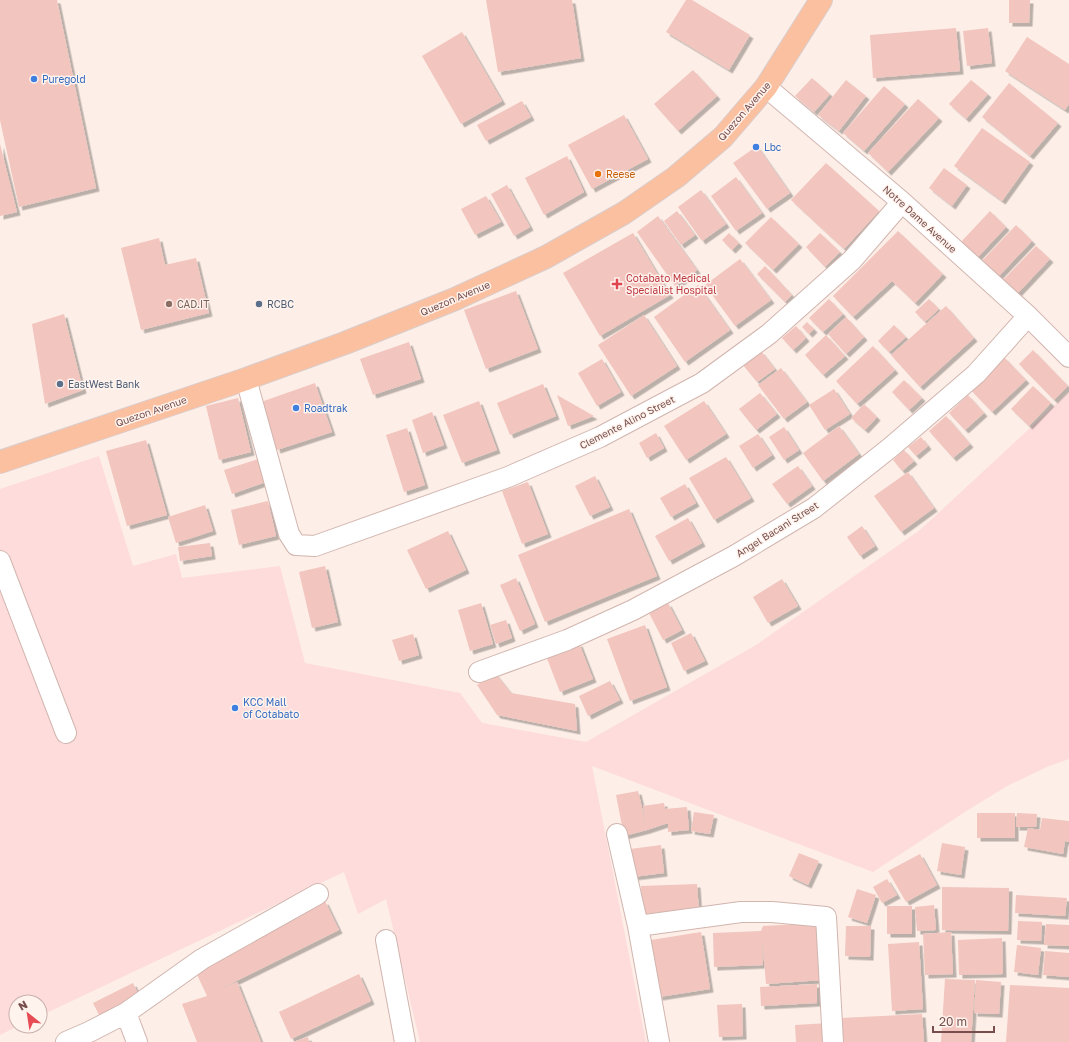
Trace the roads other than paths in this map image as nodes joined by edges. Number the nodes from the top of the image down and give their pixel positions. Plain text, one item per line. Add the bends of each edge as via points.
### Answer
1 (821, 0) edge
2 (766, 87) junction
3 (902, 202) junction
4 (1028, 316) junction
5 (1069, 357) edge
6 (246, 379) junction
7 (0, 462) edge
8 (0, 561) edge
9 (479, 672) dead end
10 (66, 733) dead end
11 (617, 834) dead end
12 (318, 894) dead end
13 (638, 926) junction
14 (386, 940) dead end
15 (126, 1013) junction
16 (66, 1042) edge
17 (137, 1042) edge
18 (405, 1042) edge
19 (659, 1042) edge
20 (832, 1042) edge

1 - 2 main road, Quezon Avenue
2 - 3 street, Notre Dame Avenue
2 - 6 main road, Quezon Avenue via 723,137 676,177 618,217 546,257 455,299
3 - 4 street, Notre Dame Avenue
3 - 6 street, Clemente Alino Street via 852,260 768,334 702,383 600,437 508,476 315,546 296,544 289,534
4 - 5 street, Notre Dame Avenue
4 - 9 street, Angel Bacani Street via 976,374 892,447 814,508 734,556 633,610 567,640
6 - 7 main road, Quezon Avenue
8 - 10 street
11 - 13 street
12 - 15 street via 202,959
13 - 19 street
13 - 20 street via 741,912 826,917
14 - 18 street
15 - 16 street
15 - 17 street

